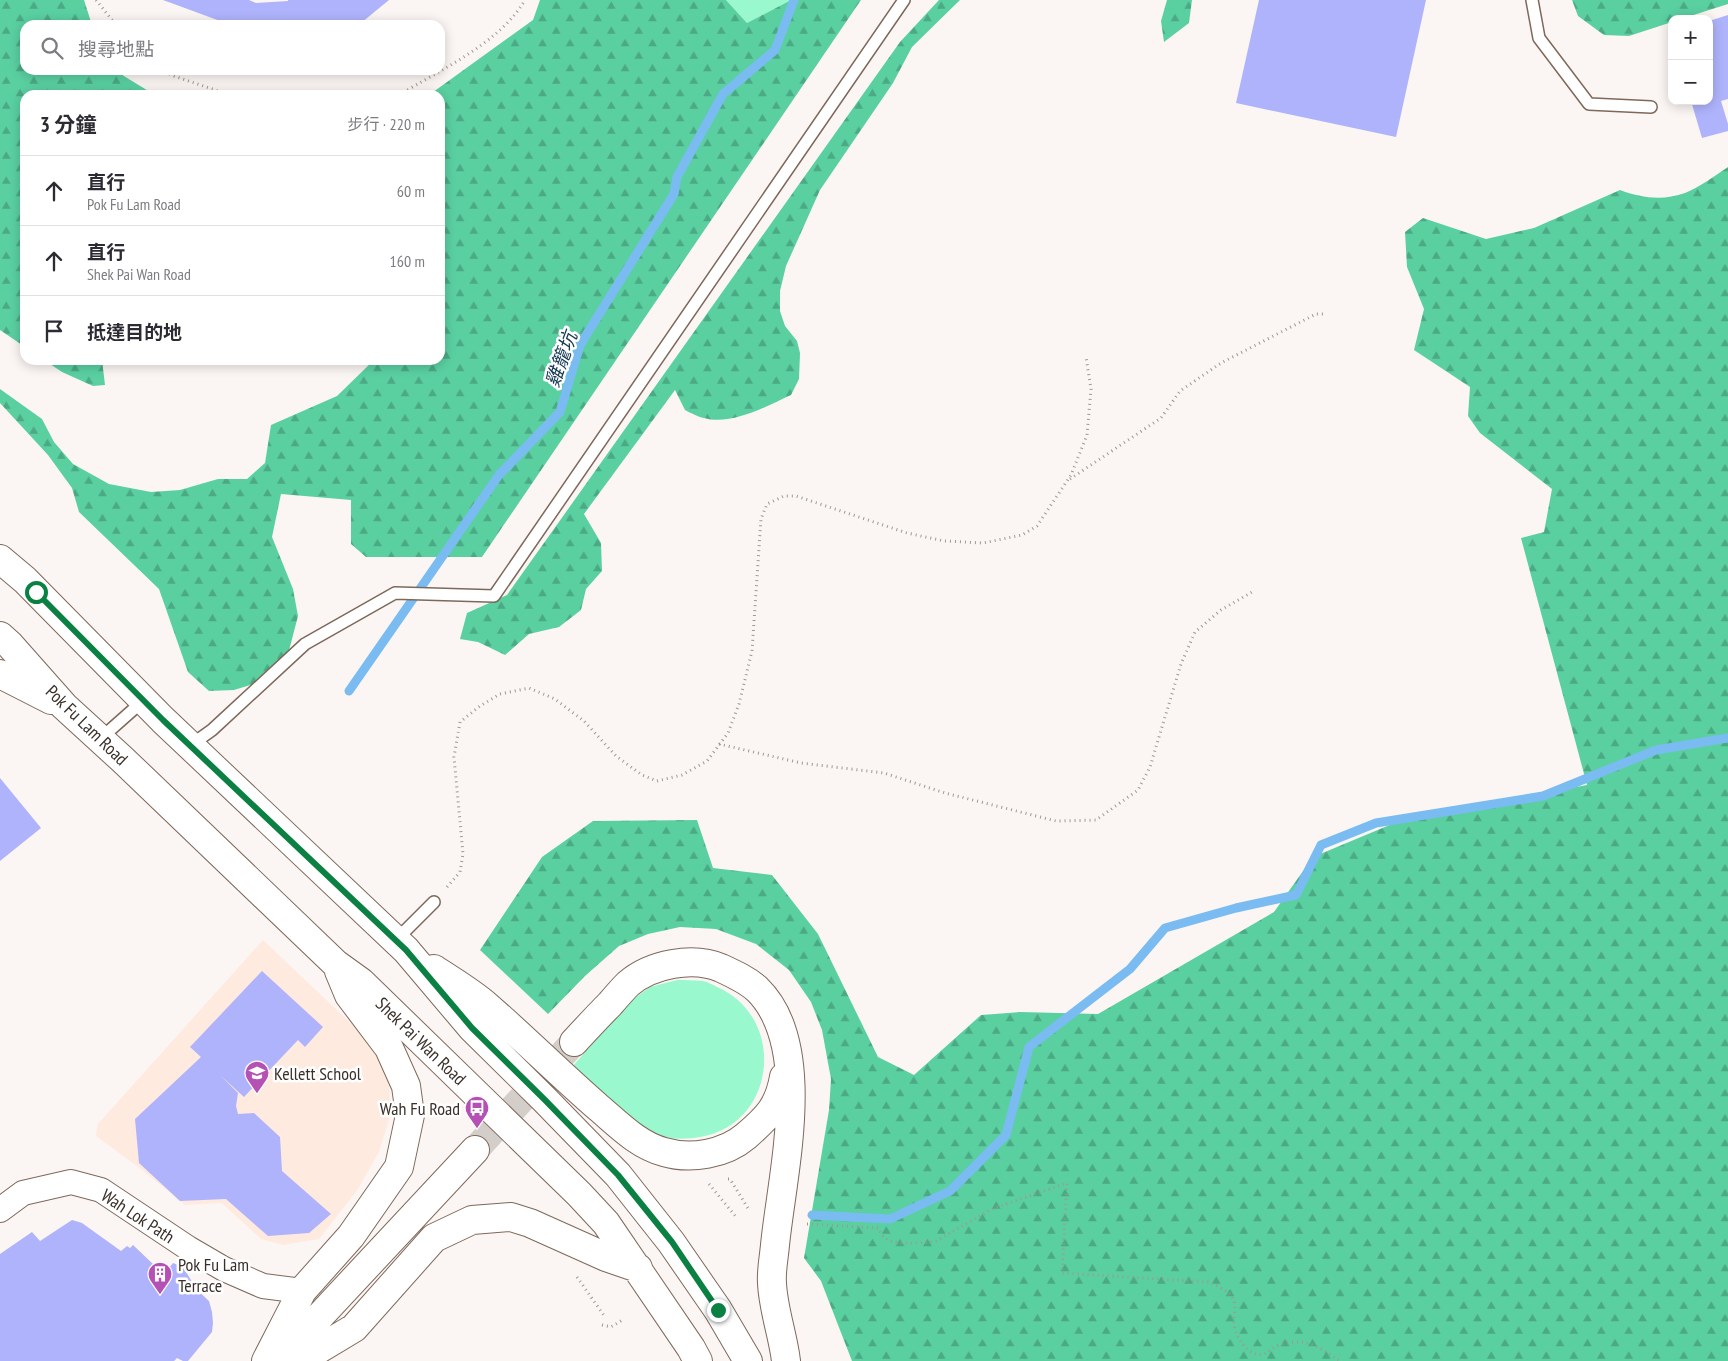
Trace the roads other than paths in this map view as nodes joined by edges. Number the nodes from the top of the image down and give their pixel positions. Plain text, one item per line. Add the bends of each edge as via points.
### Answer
1 (904, 0) edge
2 (1532, 0) edge
3 (1651, 107) dead end
4 (0, 559) edge
5 (0, 636) edge
6 (0, 674) edge
7 (144, 700) junction
8 (64, 706) junction
9 (100, 739) junction
10 (191, 745) junction
11 (176, 811) joint
12 (434, 902) road end
13 (401, 945) junction
14 (336, 964) junction
15 (574, 1042) tunnel mouth
16 (786, 1046) junction
17 (475, 1150) tunnel mouth
18 (0, 1210) edge
19 (638, 1268) junction
20 (302, 1291) junction
21 (266, 1361) edge
22 (278, 1361) edge
23 (299, 1361) edge
24 (698, 1361) edge
25 (748, 1361) edge
26 (786, 1361) edge

1 - 10 lane via 494,596 395,593 304,644 212,730
2 - 3 lane via 1539,38 1588,104
4 - 7 main road
5 - 8 main road, Pok Fu Lam Road
6 - 8 main road
7 - 9 lane
7 - 10 main road
8 - 9 main road, Pok Fu Lam Road
9 - 11 main road, Pok Fu Lam Road
10 - 13 main road
11 - 14 main road, Shek Pai Wan Road
12 - 13 lane
13 - 16 main road via 486,1004 627,1132 640,1142 664,1152 703,1154 723,1150 741,1141 766,1119 776,1103 786,1066
13 - 25 main road via 472,1028 618,1175 672,1242
14 - 19 main road, Shek Pai Wan Road via 360,982 579,1194 606,1223
14 - 20 main road via 349,996 389,1048 406,1086 410,1115 399,1167 351,1236
15 - 16 main road via 629,984 672,964 695,963 718,967 757,989 770,1005
16 - 26 main road via 792,1095 772,1282
17 - 22 main road
18 - 20 street, Wah Lok Path via 23,1193 71,1182 101,1190 224,1269 263,1286
19 - 23 main road via 511,1217 472,1220 434,1238 354,1328
19 - 24 main road, Shek Pai Wan Road
20 - 21 main road

